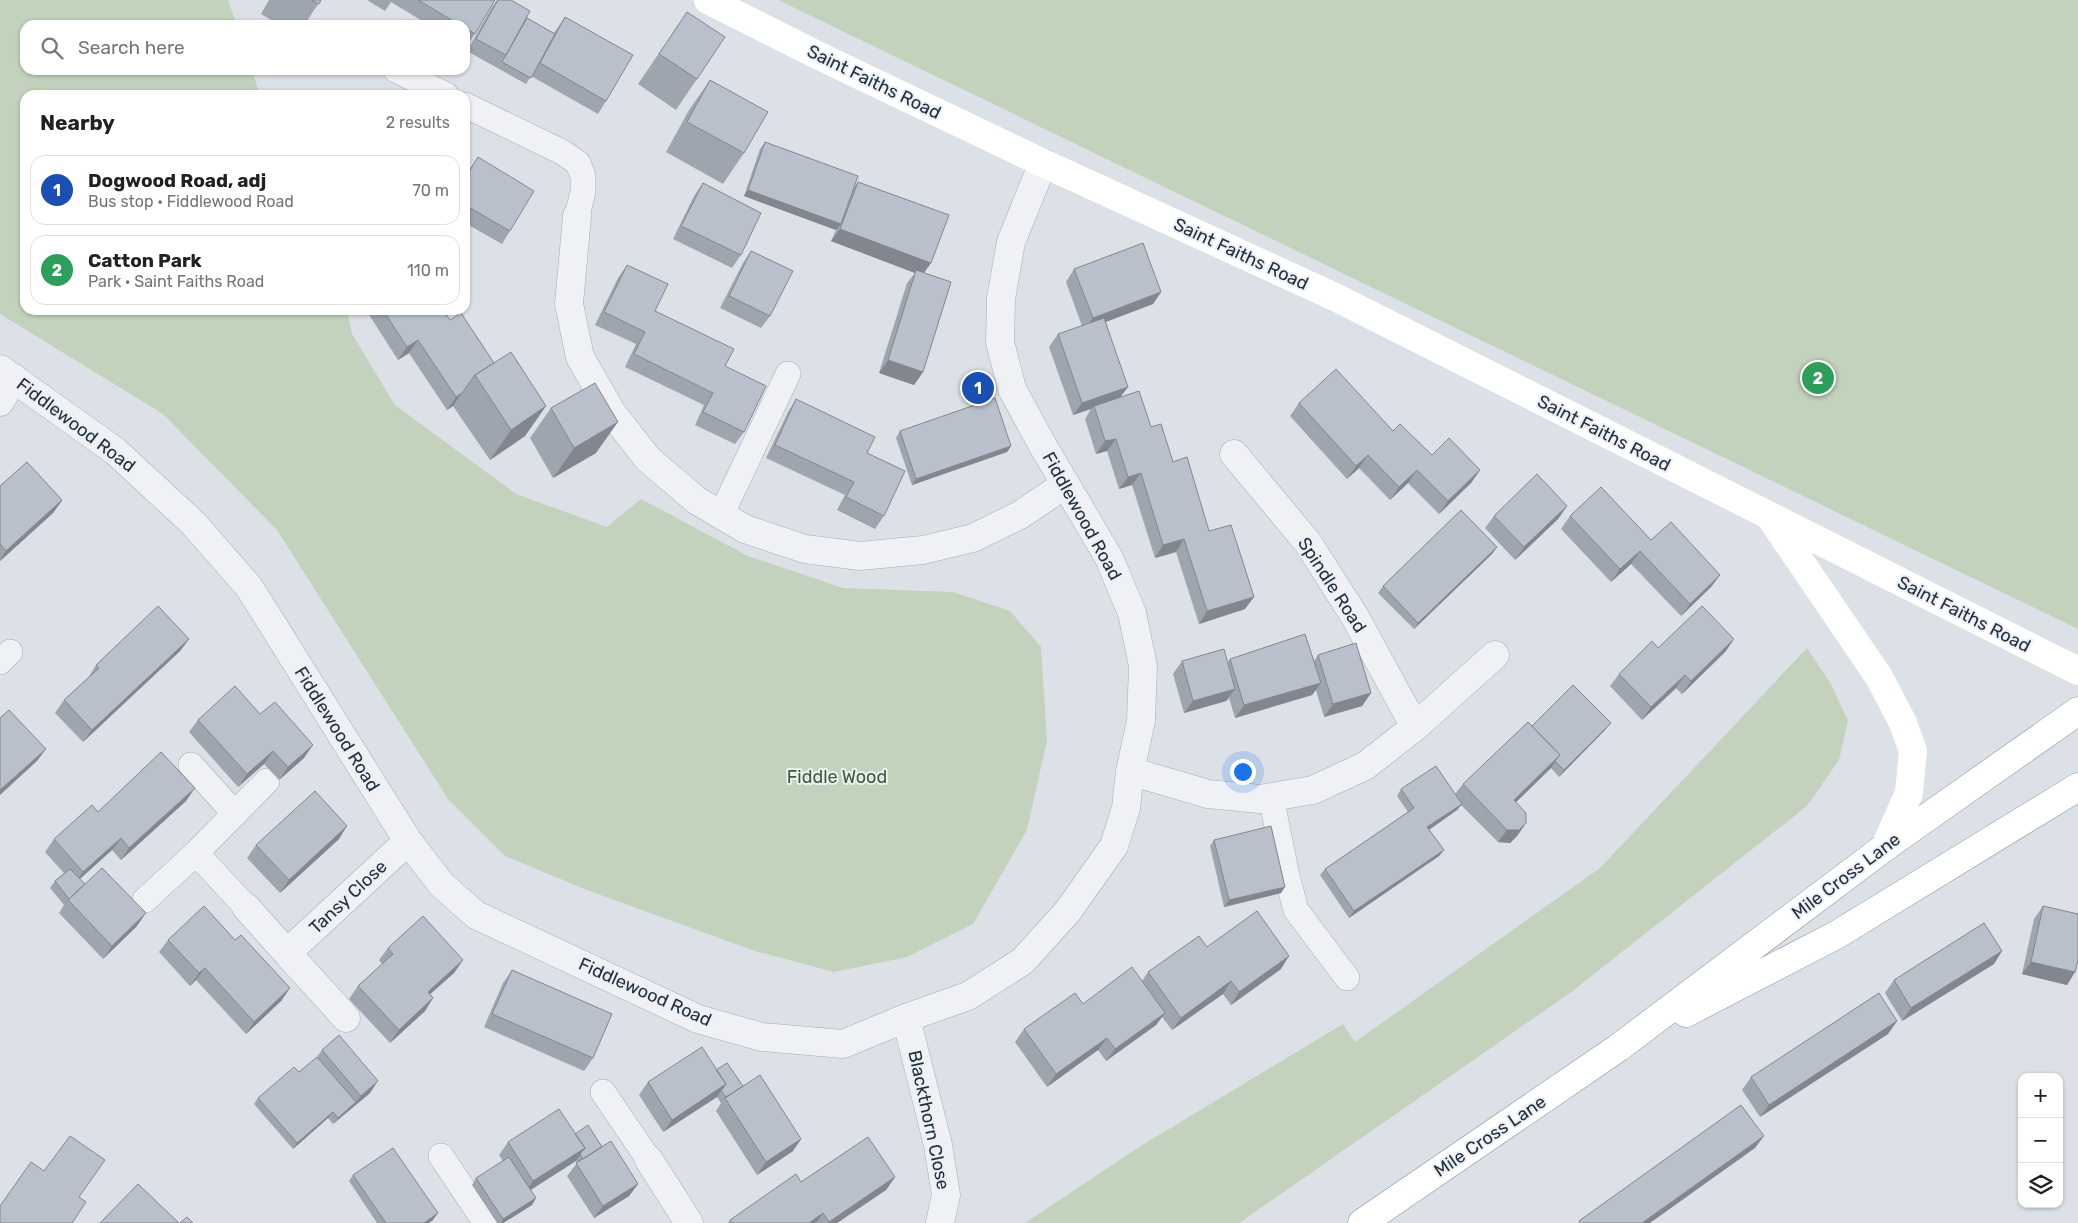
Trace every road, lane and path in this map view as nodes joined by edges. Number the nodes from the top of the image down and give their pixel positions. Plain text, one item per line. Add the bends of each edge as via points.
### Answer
1 (708, 0) edge
2 (406, 75) edge
3 (436, 90) edge
4 (470, 107) edge
5 (1043, 163) junction
6 (577, 216) joint
7 (7, 374) edge
8 (788, 374) dead end
9 (0, 402) edge
10 (1234, 454) dead end
11 (1066, 484) junction
12 (721, 515) junction
13 (1769, 516) junction
14 (1495, 655) dead end
15 (2078, 671) edge
16 (2078, 711) edge
17 (1415, 727) junction
18 (191, 765) dead end
19 (1130, 771) junction
20 (267, 781) dead end
21 (2078, 786) edge
22 (1271, 797) junction
23 (236, 814) junction
24 (408, 841) junction
25 (1885, 846) junction
26 (196, 854) junction
27 (145, 900) dead end
28 (246, 907) joint
29 (287, 953) junction
30 (1347, 978) dead end
31 (346, 1018) dead end
32 (906, 1018) junction
33 (1618, 1048) junction
34 (603, 1092) dead end
35 (441, 1156) dead end
36 (649, 1160) joint
37 (687, 1222) edge
38 (486, 1223) edge
39 (940, 1223) edge
40 (1362, 1223) edge

1 - 5 main road, Saint Faiths Road
2 - 3 lane
4 - 6 lane via 578,163 583,176 583,192
5 - 11 street, Fiddlewood Road via 1011,242 1000,300 1000,342 1012,389
5 - 13 main road, Saint Faiths Road via 1337,298
6 - 12 street via 569,304 580,357 612,413 648,459 696,500
7 - 9 street
7 - 24 street, Fiddlewood Road via 115,451 193,523 249,587
8 - 12 lane
10 - 17 street, Spindle Road via 1308,543 1355,617
11 - 12 street via 1020,516 972,538 901,553 860,556 805,549 745,529
11 - 19 street, Fiddlewood Road via 1109,558 1132,613 1143,666 1141,721
13 - 15 main road, Saint Faiths Road
13 - 25 main road, Saint Faiths Road via 1879,677 1913,752 1909,793
14 - 17 street
16 - 25 main road, Mile Cross Lane
17 - 22 street via 1365,766 1312,790
18 - 23 lane
19 - 22 street via 1208,794
19 - 32 street, Fiddlewood Road via 1126,808 1114,846 1056,926 1023,961 968,996
20 - 23 lane
21 - 33 main road, Mile Cross Lane via 1838,934
22 - 30 lane via 1296,910
23 - 26 lane
24 - 29 street, Tansy Close
24 - 32 street, Fiddlewood Road via 442,885 476,914 698,1019 762,1037 844,1044
25 - 33 main road, Mile Cross Lane
26 - 27 lane
26 - 28 lane
28 - 29 street
29 - 31 street
32 - 39 street, Blackthorn Close via 938,1145 946,1195
33 - 40 main road, Mile Cross Lane
34 - 36 lane
35 - 38 lane
36 - 37 street

